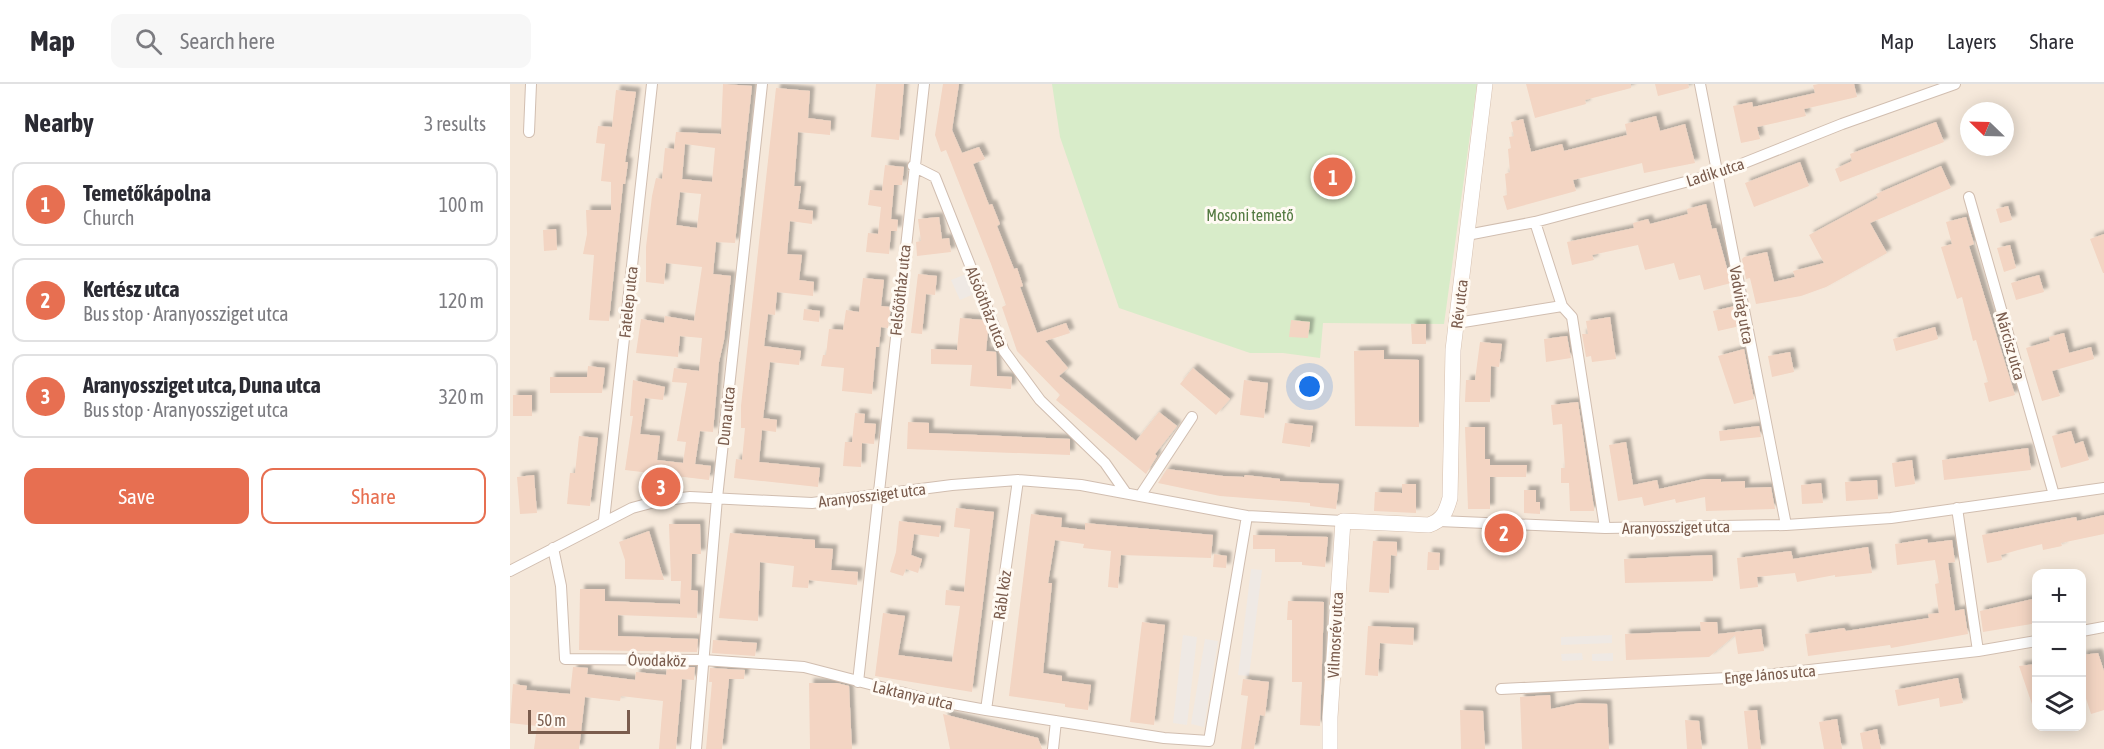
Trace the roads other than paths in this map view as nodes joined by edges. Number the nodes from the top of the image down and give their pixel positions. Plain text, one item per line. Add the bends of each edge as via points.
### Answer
1 (531, 84) edge
2 (652, 84) edge
3 (762, 84) edge
4 (924, 84) edge
5 (1485, 84) edge
6 (1700, 84) edge
7 (1955, 84) edge
8 (529, 132) dead end
9 (913, 166) junction
10 (1719, 173) junction
11 (1969, 197) dead end
12 (1535, 222) junction
13 (1467, 235) junction
14 (1562, 306) junction
15 (1457, 323) junction
16 (1192, 417) dead end
17 (1018, 480) junction
18 (2104, 488) edge
19 (1126, 493) junction
20 (878, 495) junction
21 (2054, 495) junction
22 (1140, 496) junction
23 (717, 498) junction
24 (1957, 508) junction
25 (1247, 516) junction
26 (604, 520) junction
27 (1343, 521) junction
28 (1438, 521) junction
29 (1786, 525) junction
30 (1605, 528) junction
31 (553, 548) junction
32 (510, 571) edge
33 (2104, 627) edge
34 (2086, 631) edge
35 (2032, 641) edge
36 (1978, 651) junction
37 (703, 660) junction
38 (858, 682) junction
39 (1501, 689) dead end
40 (986, 710) junction
41 (1056, 721) junction
42 (696, 749) edge
43 (1053, 749) edge
44 (1330, 749) edge

1 - 8 street
2 - 26 street, Fatelep utca
3 - 23 street, Duna utca
4 - 9 street, Felsőötház utca
5 - 13 main road, Rév utca
6 - 10 street, Vadvirág utca
7 - 10 street, Ladik utca
9 - 19 street, Alsóötház utca via 935,177 1004,351 1040,399 1105,463
9 - 20 street, Felsőötház utca
10 - 12 street, Ladik utca
10 - 29 street, Vadvirág utca
11 - 21 street, Nárcisz utca
12 - 13 street, Ladik utca
12 - 14 street
13 - 15 main road, Rév utca
14 - 15 street
14 - 30 street via 1572,317
15 - 28 main road, Rév utca via 1451,379 1450,498 1446,513
16 - 22 street
17 - 19 street, Aranyossziget utca
17 - 20 street, Aranyossziget utca
17 - 40 street, Rábl köz
18 - 21 street, Aranyossziget utca
19 - 22 street, Aranyossziget utca
20 - 23 street, Aranyossziget utca via 812,503
20 - 38 street, Laktanya utca
21 - 24 street, Aranyossziget utca
22 - 25 street, Aranyossziget utca
23 - 26 street, Aranyossziget utca via 657,501
23 - 37 street, Duna utca
24 - 29 street, Aranyossziget utca via 1891,518
24 - 36 street
25 - 27 street, Aranyossziget utca
25 - 41 street, Laktanya utca via 1209,741
26 - 31 street, Aranyossziget utca
27 - 28 main road, Aranyossziget utca via 1429,525
27 - 44 main road, Vilmosrév utca
28 - 30 street, Aranyossziget utca
29 - 30 street, Aranyossziget utca
31 - 32 street, Aranyossziget utca
31 - 37 street, Óvodaköz via 561,586 566,659
33 - 34 street
35 - 36 street, Enge János utca
36 - 39 street, Enge János utca via 1748,677
37 - 38 street, Óvodaköz via 804,667
37 - 42 street, Duna utca
38 - 40 street, Laktanya utca
40 - 41 street, Laktanya utca
41 - 43 street

